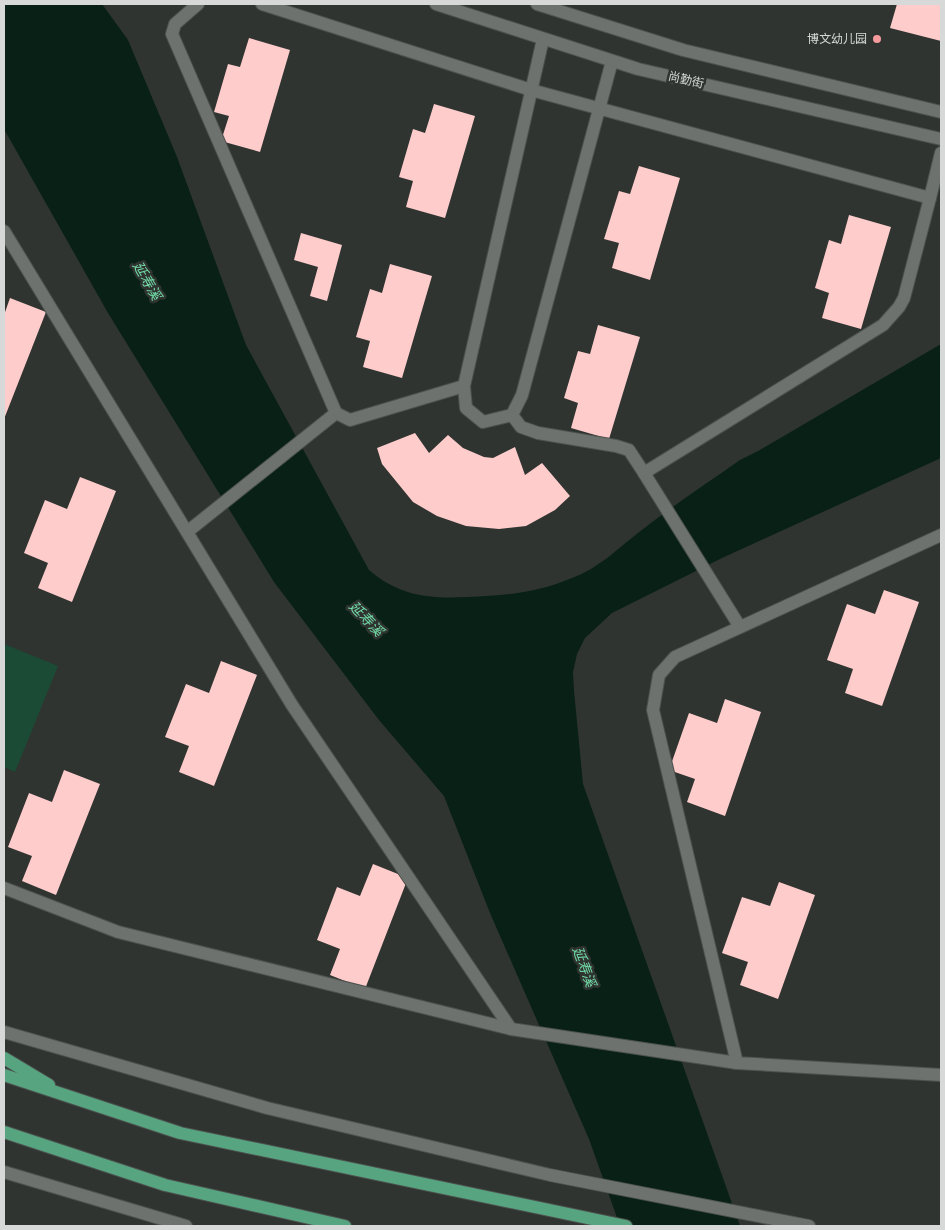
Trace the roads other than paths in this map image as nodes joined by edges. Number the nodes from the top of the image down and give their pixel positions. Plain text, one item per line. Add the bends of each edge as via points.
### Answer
1 (198, 4) edge
2 (262, 4) edge
3 (436, 4) edge
4 (536, 4) edge
5 (543, 39) junction
6 (612, 60) junction
7 (531, 90) junction
8 (599, 109) junction
9 (941, 112) edge
10 (941, 139) edge
11 (941, 154) edge
12 (930, 198) junction
13 (4, 231) edge
14 (464, 386) junction
15 (336, 413) junction
16 (512, 415) junction
17 (644, 473) junction
18 (187, 532) junction
19 (941, 535) edge
20 (740, 627) junction
21 (4, 888) edge
22 (511, 1028) junction
23 (4, 1032) edge
24 (4, 1058) edge
25 (737, 1063) junction
26 (4, 1075) edge
27 (941, 1075) edge
28 (68, 1096) junction
29 (4, 1132) edge
30 (4, 1172) edge
31 (186, 1226) edge
32 (345, 1226) edge
33 (626, 1226) edge
34 (809, 1226) edge

1 - 15 street via 175,24 172,34
2 - 7 street
3 - 5 street, 尚勤街
4 - 9 street via 683,50
5 - 6 street, 尚勤街
5 - 7 street
6 - 8 street
6 - 10 street, 尚勤街 via 638,69
7 - 8 street
7 - 14 street
8 - 12 street
8 - 16 street via 522,395
11 - 12 street
12 - 17 street via 904,298 883,325
13 - 18 street
14 - 15 street via 350,420
14 - 16 street via 466,408 483,422
15 - 18 street
16 - 17 street via 521,427 538,433 629,450
17 - 20 street
18 - 22 street via 292,705
19 - 20 street
20 - 25 street via 675,657 659,675 653,710
21 - 22 street via 118,932
22 - 25 street
23 - 34 street via 268,1108 550,1175
24 - 28 main road
25 - 27 street
26 - 28 main road
28 - 33 main road via 180,1133
29 - 32 main road via 166,1185
30 - 31 street

